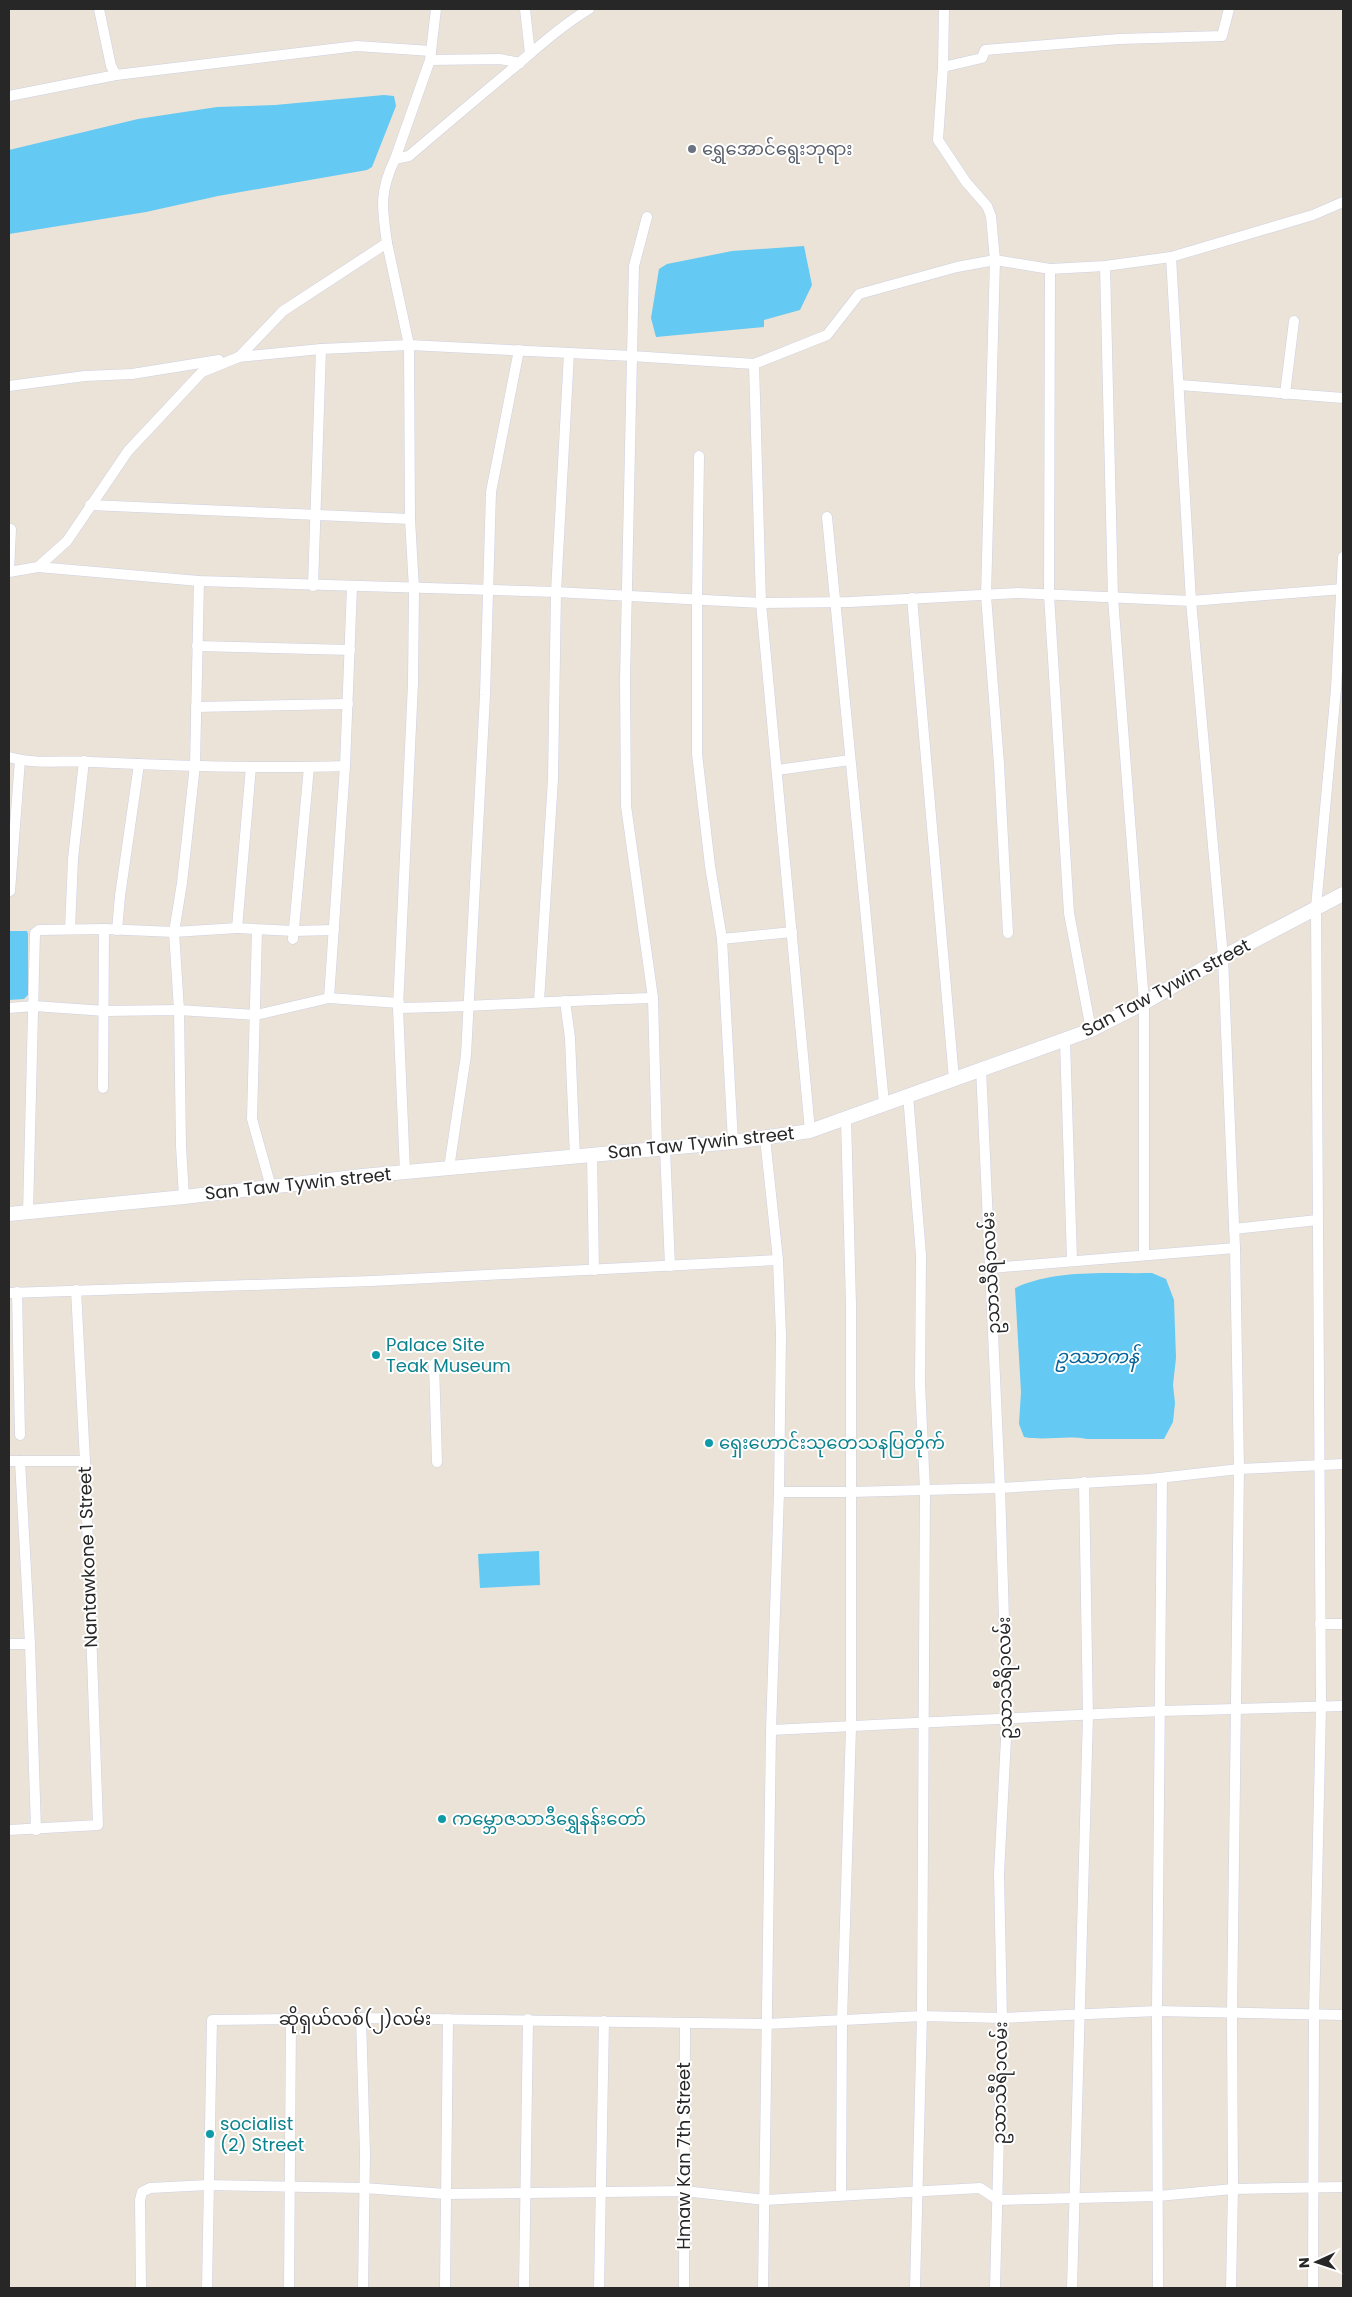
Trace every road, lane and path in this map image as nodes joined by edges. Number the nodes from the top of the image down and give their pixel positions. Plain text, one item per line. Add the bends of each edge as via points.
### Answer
1 (99, 9) edge
2 (436, 9) edge
3 (525, 9) edge
4 (568, 9) edge
5 (590, 9) edge
6 (944, 9) edge
7 (1229, 9) edge
8 (570, 21) junction
9 (530, 54) junction
10 (430, 56) junction
11 (520, 63) junction
12 (943, 66) junction
13 (116, 75) junction
14 (9, 96) edge
15 (394, 159) junction
16 (1343, 202) edge
17 (647, 217) dead end
18 (387, 243) junction
19 (1171, 257) junction
20 (995, 260) junction
21 (1105, 266) junction
22 (1050, 269) junction
23 (1294, 321) dead end
24 (409, 345) junction
25 (321, 350) junction
26 (519, 350) junction
27 (569, 353) junction
28 (632, 356) junction
29 (239, 357) junction
30 (754, 364) junction
31 (1180, 385) junction
32 (9, 386) edge
33 (1285, 394) junction
34 (1343, 398) edge
35 (699, 456) dead end
36 (90, 505) junction
37 (315, 516) junction
38 (827, 517) dead end
39 (410, 519) junction
40 (11, 529) dead end
41 (1343, 557) edge
42 (38, 567) junction
43 (198, 581) junction
44 (313, 586) junction
45 (352, 587) junction
46 (414, 589) junction
47 (488, 590) junction
48 (1343, 590) edge
49 (556, 592) junction
50 (627, 595) junction
51 (1049, 595) junction
52 (986, 596) junction
53 (912, 598) junction
54 (1113, 598) junction
55 (697, 599) junction
56 (834, 601) junction
57 (1191, 601) junction
58 (761, 602) junction
59 (198, 646) junction
60 (350, 650) junction
61 (348, 704) junction
62 (196, 708) junction
63 (9, 757) edge
64 (20, 760) junction
65 (850, 760) junction
66 (84, 761) junction
67 (139, 764) junction
68 (195, 765) junction
69 (344, 766) junction
70 (251, 767) junction
71 (309, 767) junction
72 (777, 770) junction
73 (10, 891) edge
74 (1343, 894) edge
75 (1316, 907) junction
76 (237, 928) junction
77 (70, 929) junction
78 (104, 929) junction
79 (117, 930) junction
80 (257, 930) junction
81 (334, 930) junction
82 (174, 932) junction
83 (792, 932) junction
84 (1008, 933) dead end
85 (294, 935) junction
86 (722, 939) junction
87 (1223, 958) junction
88 (329, 998) junction
89 (653, 998) junction
90 (565, 1001) junction
91 (539, 1002) junction
92 (1144, 1003) junction
93 (398, 1005) junction
94 (34, 1006) junction
95 (467, 1007) junction
96 (9, 1008) edge
97 (180, 1010) junction
98 (105, 1011) junction
99 (256, 1015) junction
100 (1092, 1030) junction
101 (1065, 1041) junction
102 (981, 1068) junction
103 (954, 1079) junction
104 (103, 1088) dead end
105 (908, 1095) junction
106 (884, 1103) junction
107 (846, 1118) junction
108 (810, 1130) junction
109 (765, 1138) junction
110 (734, 1142) junction
111 (661, 1150) junction
112 (592, 1156) junction
113 (574, 1158) junction
114 (448, 1168) junction
115 (405, 1172) junction
116 (270, 1187) junction
117 (184, 1197) junction
118 (28, 1213) junction
119 (9, 1214) edge
120 (1318, 1220) junction
121 (1234, 1229) junction
122 (1235, 1248) junction
123 (1144, 1255) junction
124 (778, 1260) junction
125 (1072, 1260) junction
126 (670, 1266) junction
127 (991, 1268) junction
128 (594, 1270) junction
129 (76, 1290) junction
130 (13, 1293) edge
131 (434, 1364) dead end
132 (20, 1435) dead end
133 (9, 1461) edge
134 (20, 1461) junction
135 (85, 1461) junction
136 (437, 1462) dead end
137 (1343, 1464) edge
138 (1318, 1465) junction
139 (1239, 1469) junction
140 (1162, 1478) junction
141 (1084, 1482) junction
142 (1000, 1488) junction
143 (925, 1489) junction
144 (779, 1492) junction
145 (851, 1492) junction
146 (1320, 1624) junction
147 (1343, 1624) edge
148 (9, 1644) edge
149 (30, 1644) junction
150 (1343, 1706) edge
151 (1321, 1707) junction
152 (1236, 1709) junction
153 (1161, 1712) junction
154 (1088, 1715) junction
155 (1007, 1719) junction
156 (922, 1723) junction
157 (851, 1727) junction
158 (770, 1730) junction
159 (9, 1830) edge
160 (36, 1830) junction
161 (1158, 2011) junction
162 (1081, 2014) junction
163 (1232, 2014) junction
164 (1314, 2015) junction
165 (1343, 2015) edge
166 (922, 2016) junction
167 (361, 2018) junction
168 (1002, 2018) junction
169 (290, 2019) junction
170 (448, 2019) junction
171 (528, 2019) junction
172 (604, 2021) junction
173 (842, 2021) junction
174 (685, 2023) junction
175 (767, 2024) junction
176 (208, 2185) junction
177 (1315, 2187) junction
178 (1343, 2187) edge
179 (290, 2188) junction
180 (364, 2188) junction
181 (1233, 2189) junction
182 (917, 2190) junction
183 (601, 2191) junction
184 (684, 2191) junction
185 (446, 2194) junction
186 (526, 2194) junction
187 (841, 2195) junction
188 (1158, 2196) junction
189 (1076, 2198) junction
190 (766, 2200) junction
191 (998, 2200) junction
192 (141, 2288) edge
193 (207, 2288) edge
194 (289, 2288) edge
195 (363, 2288) edge
196 (445, 2288) edge
197 (524, 2288) edge
198 (599, 2288) edge
199 (684, 2288) edge
200 (763, 2288) edge
201 (915, 2288) edge
202 (995, 2288) edge
203 (1072, 2288) edge
204 (1158, 2288) edge
205 (1231, 2288) edge
206 (1313, 2288) edge

1 - 13 street via 111,66
2 - 10 street
3 - 9 street
4 - 8 street
5 - 8 street
6 - 12 street
7 - 12 street via 1222,36 1119,39 985,50 982,58
8 - 9 street
9 - 11 street
10 - 11 street
10 - 13 street via 357,46
10 - 15 street
11 - 15 street via 409,156
12 - 20 street via 938,140 966,182 987,206
13 - 14 street
15 - 18 street via 385,179 382,206
16 - 19 street via 1313,215
17 - 28 street via 634,266
18 - 24 street
18 - 29 street via 282,311
19 - 21 street
19 - 31 street
20 - 22 street
20 - 30 street via 859,294 827,335
20 - 52 street
21 - 22 street
21 - 54 street
22 - 51 street
23 - 33 street
24 - 25 street
24 - 26 street
24 - 39 street
25 - 29 street
25 - 37 street
26 - 27 street
26 - 47 street via 491,492
27 - 28 street
27 - 49 street
28 - 30 street
28 - 50 street
29 - 32 street via 132,374 85,376
29 - 36 street via 199,374 128,451
30 - 58 street
31 - 33 street
31 - 57 street
33 - 34 street
35 - 55 street
36 - 37 street
36 - 42 street via 67,541
37 - 39 street
37 - 44 street
38 - 56 street
39 - 46 street
40 - 42 street via 9,572
41 - 48 street
42 - 43 street
43 - 44 street
43 - 59 street
44 - 45 street
45 - 46 street
45 - 60 street
46 - 47 street
46 - 93 street via 413,683
47 - 49 street
47 - 95 street via 486,695
48 - 57 street
48 - 75 street
49 - 50 street
49 - 91 street via 553,779
50 - 55 street
50 - 89 street via 626,806
51 - 52 street
51 - 54 street
51 - 100 street via 1069,914
52 - 53 street
52 - 84 street
53 - 56 street
53 - 103 street
54 - 57 street
54 - 92 street
55 - 58 street
55 - 86 street via 697,754
56 - 58 street
56 - 65 street
57 - 87 street
58 - 72 street
59 - 60 street
59 - 62 street
60 - 61 street
61 - 62 street
61 - 69 street
62 - 68 street
63 - 64 street
64 - 66 street
64 - 73 street
65 - 72 street
65 - 106 street
66 - 67 street
66 - 77 street via 73,859
67 - 68 street
67 - 79 street
68 - 70 street
68 - 82 street
69 - 71 street
69 - 81 street
70 - 71 street
70 - 76 street
71 - 85 street
72 - 83 street
74 - 75 street, San Taw Tywin street
75 - 87 street, San Taw Tywin street
75 - 120 street
76 - 80 street
76 - 82 street
77 - 78 street
77 - 94 street via 39,930 35,933
78 - 79 street
78 - 98 street
79 - 82 street
80 - 85 street
80 - 99 street
81 - 85 street
81 - 88 street
82 - 97 street
83 - 86 street
83 - 108 street
86 - 110 street
87 - 92 street, San Taw Tywin street
87 - 121 street
88 - 93 street
88 - 99 street
89 - 90 street
89 - 111 street
90 - 91 street
90 - 113 street via 570,1038
91 - 95 street
92 - 100 street, San Taw Tywin street
92 - 123 street
93 - 95 street
93 - 115 street
94 - 96 street
94 - 98 street
94 - 118 street
95 - 114 street via 466,1055
97 - 98 street
97 - 99 street
97 - 117 street via 180,1146
98 - 104 street
99 - 116 street via 252,1119
100 - 101 street, San Taw Tywin street
101 - 102 street, San Taw Tywin street
101 - 125 street
102 - 103 street, San Taw Tywin street
102 - 127 street, ဥသာသီရိ၁လမ်း
103 - 105 street, San Taw Tywin street
105 - 106 street, San Taw Tywin street
105 - 143 street via 921,1256 920,1385
106 - 107 street, San Taw Tywin street
107 - 108 street, San Taw Tywin street
107 - 145 street via 852,1304
108 - 109 street, San Taw Tywin street
109 - 110 street, San Taw Tywin street
109 - 124 street
110 - 111 street, San Taw Tywin street
111 - 112 street, San Taw Tywin street
111 - 126 street
112 - 113 street, San Taw Tywin street
112 - 128 street
113 - 114 street, San Taw Tywin street
114 - 115 street, San Taw Tywin street
115 - 116 street, San Taw Tywin street
116 - 117 street, San Taw Tywin street
117 - 118 street, San Taw Tywin street
118 - 119 street, San Taw Tywin street
120 - 121 street
120 - 138 street
121 - 122 street
122 - 123 street
122 - 139 street
123 - 125 street
124 - 126 street
124 - 144 street via 781,1334
125 - 127 street
126 - 128 street
127 - 142 street, ဥသာသီရိ၁လမ်း
128 - 129 street
129 - 130 street
129 - 135 street, Nantawkone 1 Street
130 - 132 street
131 - 136 street
133 - 134 street
134 - 135 street
134 - 149 street
135 - 160 street, Nantawkone 1 Street via 98,1825
137 - 138 street
138 - 139 street
138 - 146 street
139 - 140 street
139 - 152 street
140 - 141 street
140 - 153 street
141 - 142 street
141 - 154 street
142 - 143 street
142 - 155 street, ဥသာသီရိ၁လမ်း
143 - 145 street
143 - 156 street
144 - 145 street
144 - 158 street
145 - 157 street
146 - 147 street
146 - 151 street
148 - 149 street
149 - 160 street
150 - 151 street
151 - 152 street
151 - 164 street
152 - 153 street
152 - 163 street
153 - 154 street
153 - 161 street
154 - 155 street
154 - 162 street
155 - 156 street
155 - 168 street, ဥသာသီရိ၁လမ်း via 999,1874
156 - 157 street
156 - 166 street
157 - 158 street
157 - 173 street
158 - 175 street
159 - 160 street
161 - 162 street, ဆိုရှယ်လစ်(၂)လမ်း
161 - 163 street, ဆိုရှယ်လစ်(၂)လမ်း
161 - 188 street
162 - 168 street, ဆိုရှယ်လစ်(၂)လမ်း
162 - 189 street
163 - 164 street, ဆိုရှယ်လစ်(၂)လမ်း
163 - 181 street
164 - 165 street, ဆိုရှယ်လစ်(၂)လမ်း
164 - 177 street
166 - 168 street, ဆိုရှယ်လစ်(၂)လမ်း
166 - 173 street, ဆိုရှယ်လစ်(၂)လမ်း
166 - 182 street
167 - 169 street, ဆိုရှယ်လစ်(၂)လမ်း
167 - 170 street, ဆိုရှယ်လစ်(၂)လမ်း
167 - 180 street
168 - 191 street, ဥသာသီရိ၁လမ်း
169 - 176 street, ဆိုရှယ်လစ်(၂)လမ်း via 212,2020
169 - 179 street
170 - 171 street, ဆိုရှယ်လစ်(၂)လမ်း
170 - 185 street
171 - 172 street, ဆိုရှယ်လစ်(၂)လမ်း
171 - 186 street
172 - 174 street, ဆိုရှယ်လစ်(၂)လမ်း
172 - 183 street
173 - 175 street, ဆိုရှယ်လစ်(၂)လမ်း
173 - 187 street
174 - 175 street, ဆိုရှယ်လစ်(၂)လမ်း
174 - 184 street, Hmaw Kan 7th Street
175 - 190 street
176 - 179 street
176 - 192 street via 150,2188 142,2192
176 - 193 street, ဆိုရှယ်လစ်(၂)လမ်း
177 - 178 street
177 - 181 street
177 - 206 street
179 - 180 street
179 - 194 street
180 - 185 street
180 - 195 street
181 - 188 street
181 - 205 street
182 - 187 street
182 - 191 street via 980,2188
182 - 201 street
183 - 184 street
183 - 186 street
183 - 198 street
184 - 190 street
184 - 199 street, Hmaw Kan 7th Street
185 - 186 street
185 - 196 street
186 - 197 street
187 - 190 street
188 - 189 street
188 - 204 street
189 - 191 street
189 - 203 street
190 - 200 street
191 - 202 street, ဥသာသီရိ၁လမ်း

